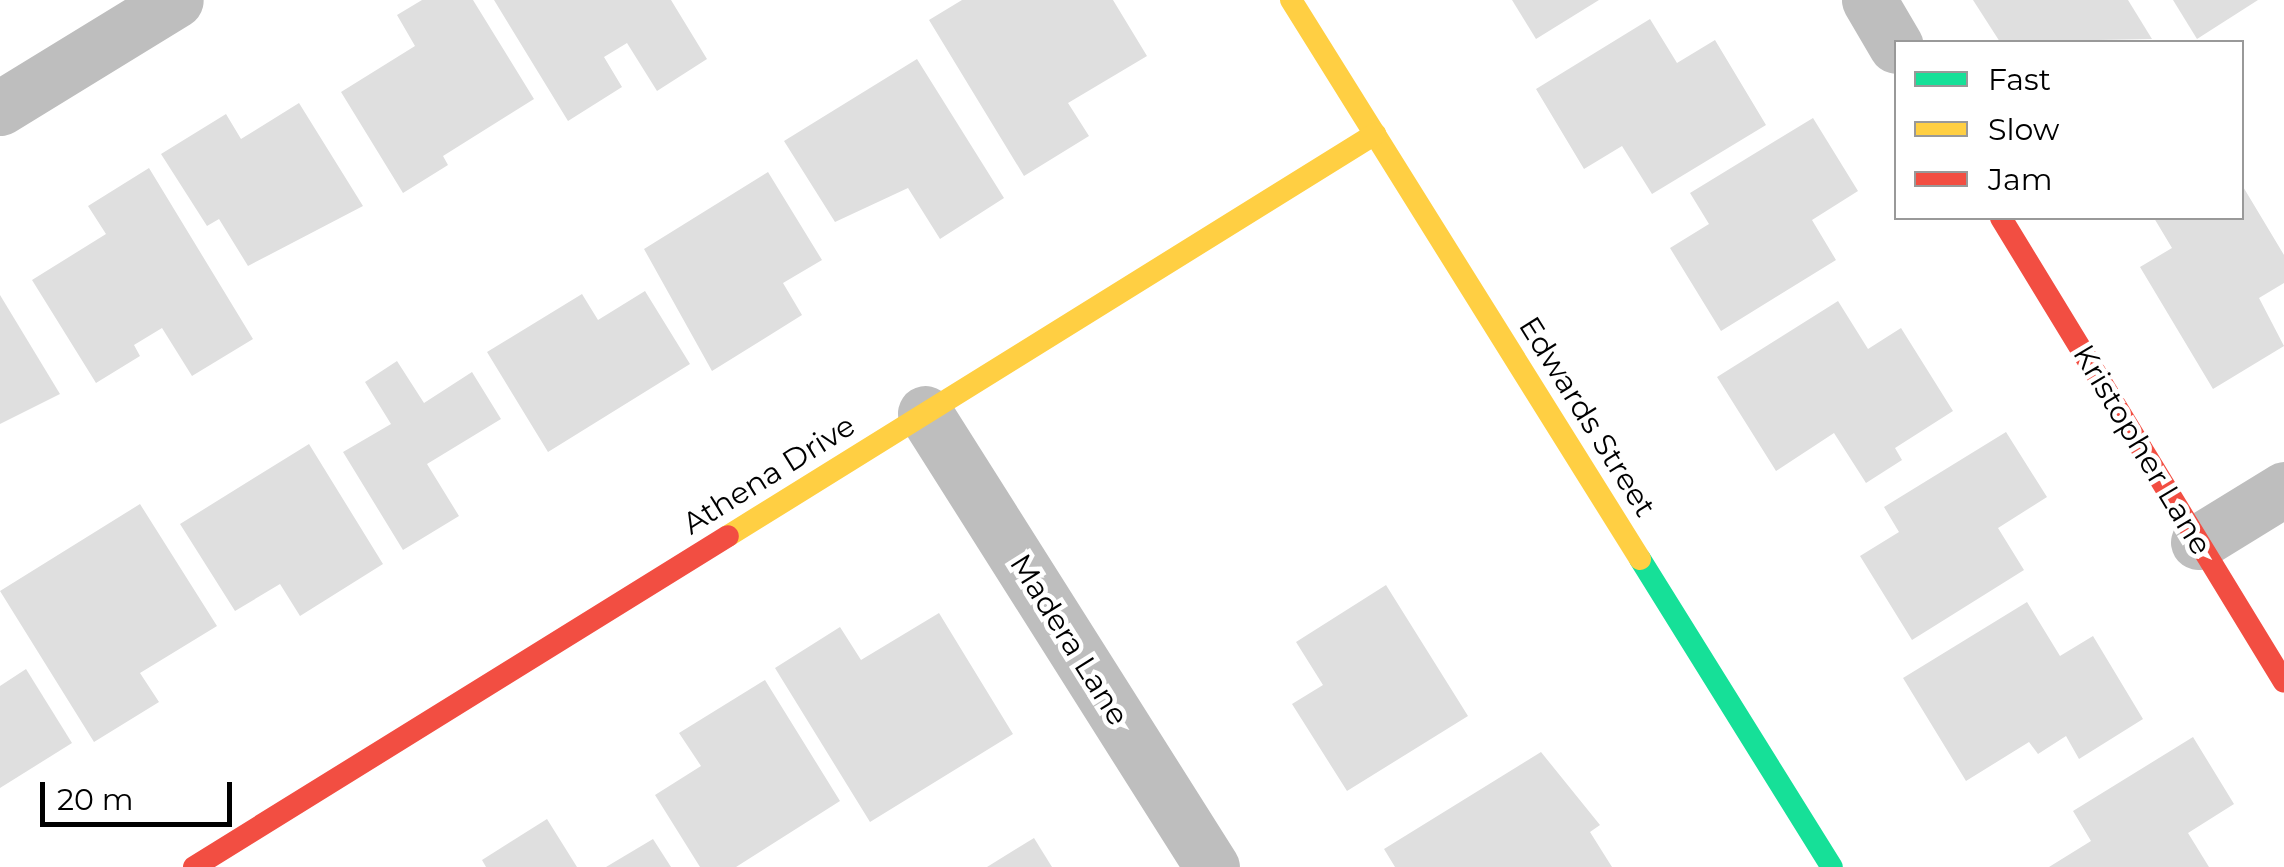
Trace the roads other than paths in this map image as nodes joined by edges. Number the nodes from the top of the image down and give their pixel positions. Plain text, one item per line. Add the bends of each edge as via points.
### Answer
1 (176, 0) edge
2 (1290, 0) edge
3 (1869, 0) edge
4 (1894, 43) edge
5 (0, 108) edge
6 (1375, 134) junction
7 (2002, 220) edge
8 (925, 413) junction
9 (2284, 489) edge
10 (2198, 542) junction
11 (2284, 682) edge
12 (194, 867) edge
13 (1212, 867) edge
14 (1832, 867) edge

1 - 5 street
2 - 6 street, Edwards Street
3 - 4 street
6 - 8 street, Athena Drive
6 - 14 street, Edwards Street
7 - 10 street, Kristopher Lane
8 - 12 street, Athena Drive
8 - 13 street, Madera Lane
9 - 10 street
10 - 11 street, Kristopher Lane

